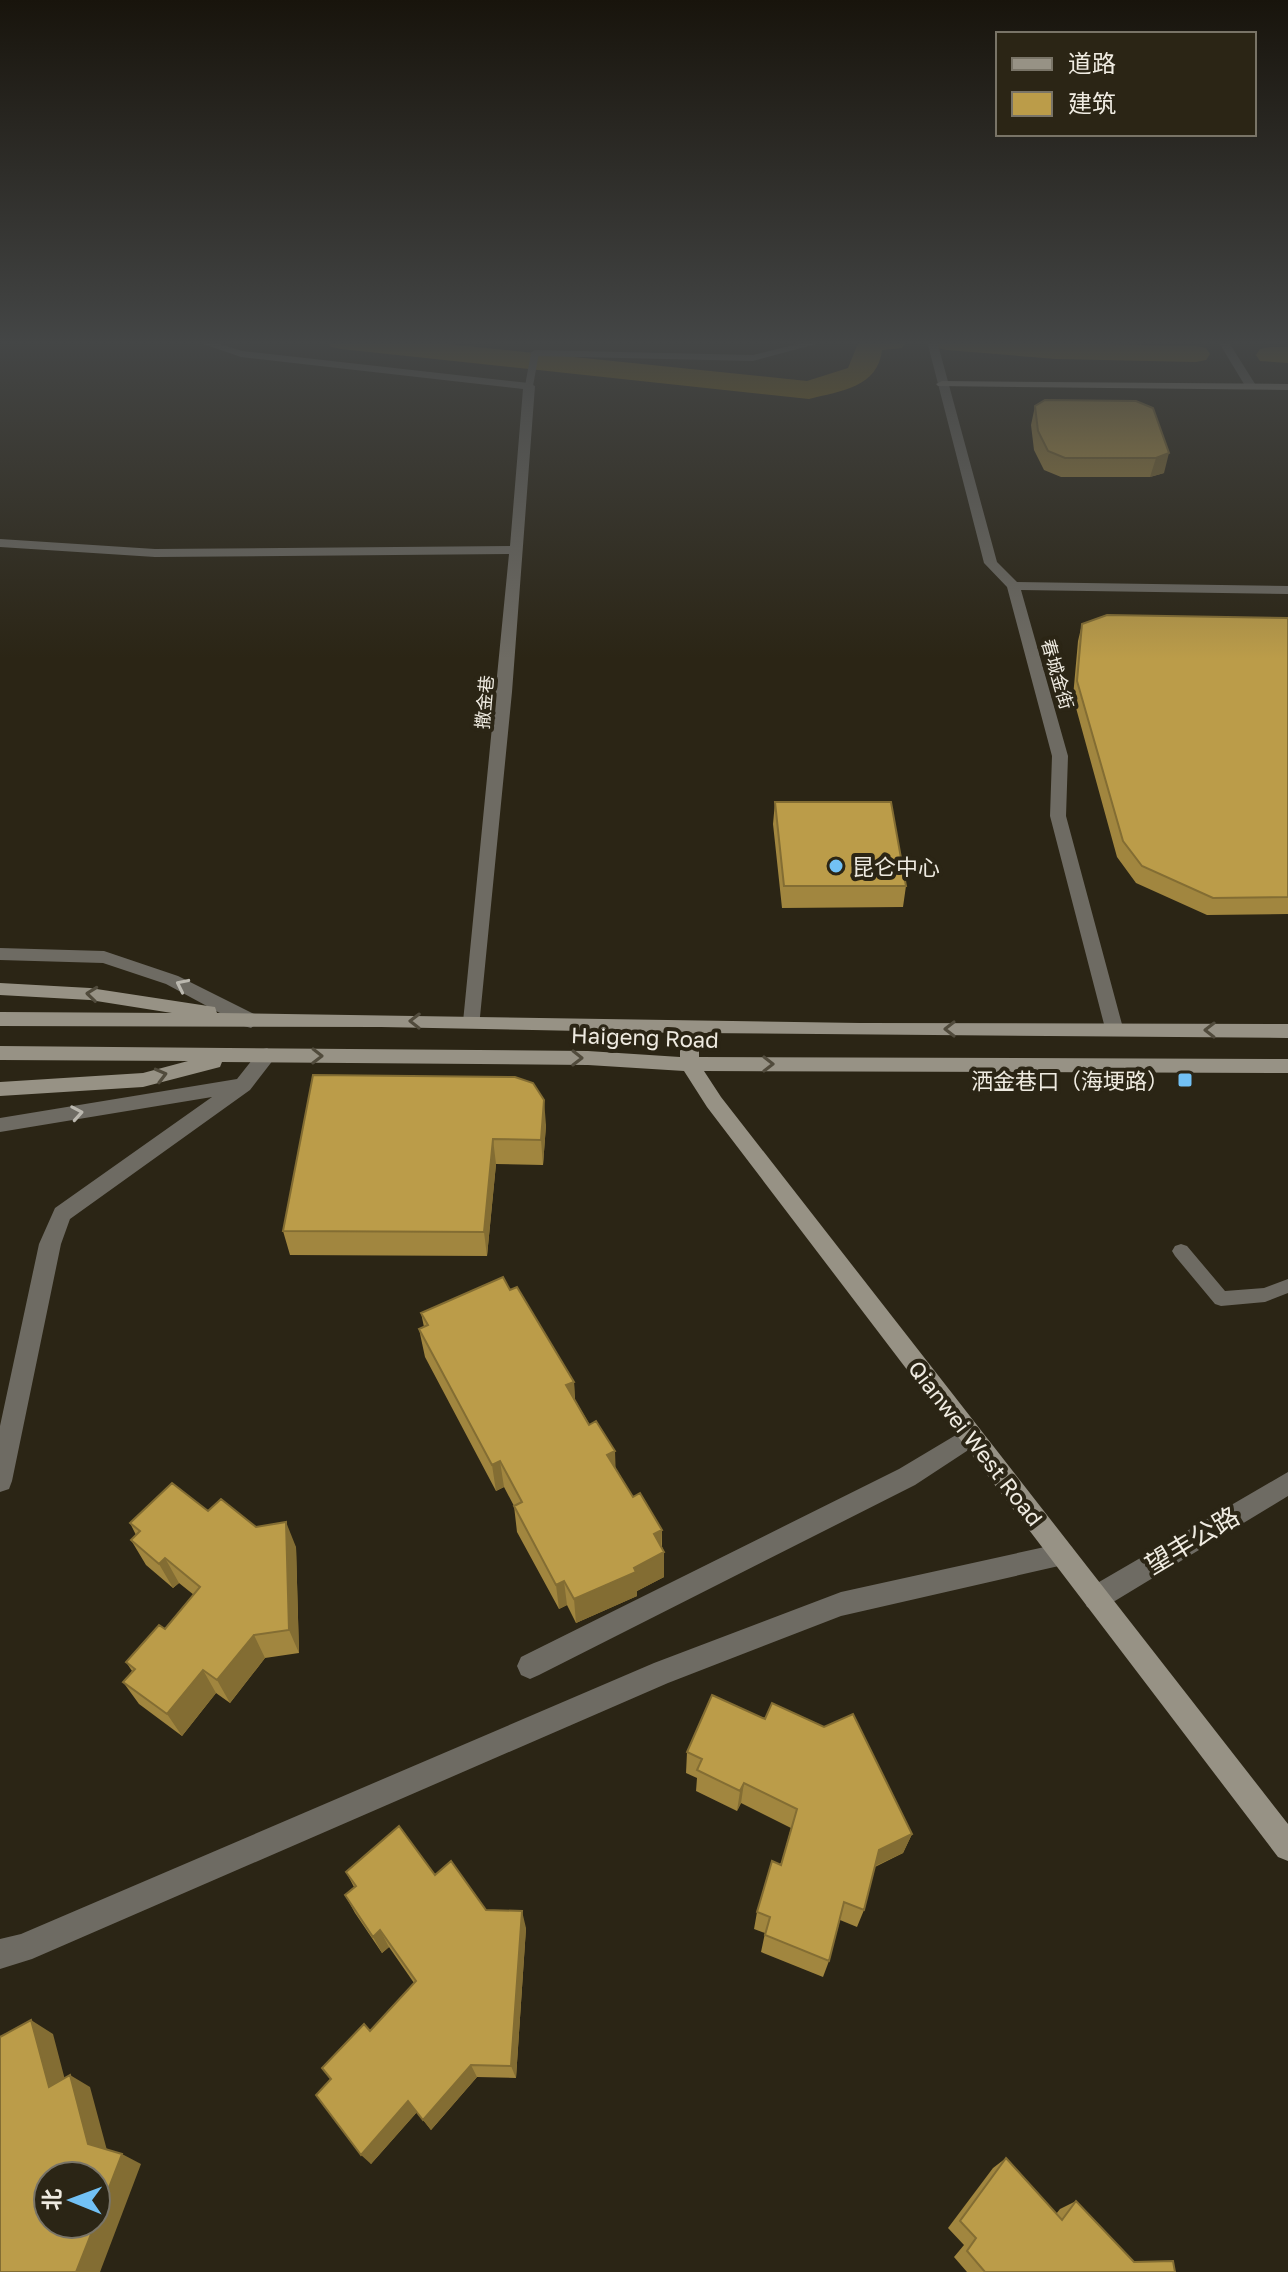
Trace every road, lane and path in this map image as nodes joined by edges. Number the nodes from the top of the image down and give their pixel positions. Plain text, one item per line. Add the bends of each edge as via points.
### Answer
1 (524, 447) edge
2 (959, 447) edge
3 (0, 543) edge
4 (516, 550) junction
5 (1013, 586) junction
6 (1288, 590) edge
7 (0, 954) edge
8 (0, 989) edge
9 (0, 1019) edge
10 (251, 1021) junction
11 (472, 1022) junction
12 (689, 1028) junction
13 (1114, 1028) junction
14 (1288, 1031) edge
15 (0, 1053) edge
16 (239, 1055) junction
17 (267, 1055) junction
18 (690, 1064) junction
19 (1288, 1066) edge
20 (243, 1085) junction
21 (0, 1089) edge
22 (0, 1125) edge
23 (1181, 1251) dead end
24 (1288, 1286) edge
25 (971, 1436) junction
26 (0, 1481) edge
27 (1288, 1483) edge
28 (1063, 1555) junction
29 (1096, 1598) junction
30 (530, 1666) dead end
31 (1288, 1847) edge
32 (0, 1954) edge

1 - 4 street, 撒金巷
2 - 5 street, 春城金街 via 991,563
3 - 4 street via 184,553
4 - 11 street, 撒金巷
5 - 6 street
5 - 13 street, 春城金街 via 1060,756 1058,816
10 -> 7 street via 172,980 104,957
10 -> 8 main road via 166,1003
9 - 10 main road, Haigeng Road
11 -> 10 main road, Haigeng Road
11 - 12 main road, Haigeng Road
13 -> 12 main road, Haigeng Road
12 - 18 main road
14 -> 13 main road, Haigeng Road
15 - 16 main road, Haigeng Road
16 - 17 main road, Haigeng Road
21 -> 16 main road via 143,1080
17 -> 18 main road, Haigeng Road
17 - 20 street
18 -> 19 main road, Haigeng Road
18 - 25 main road, Qianwei West Road
22 -> 20 street
20 - 26 street via 62,1214 50,1244
23 - 24 lane via 1221,1299 1265,1295
25 - 28 main road, Qianwei West Road
25 - 30 street via 907,1477
27 - 29 street, 望丰公路
28 - 29 main road, Qianwei West Road
28 - 32 street via 841,1604 663,1672
29 - 31 main road, Qianwei West Road

